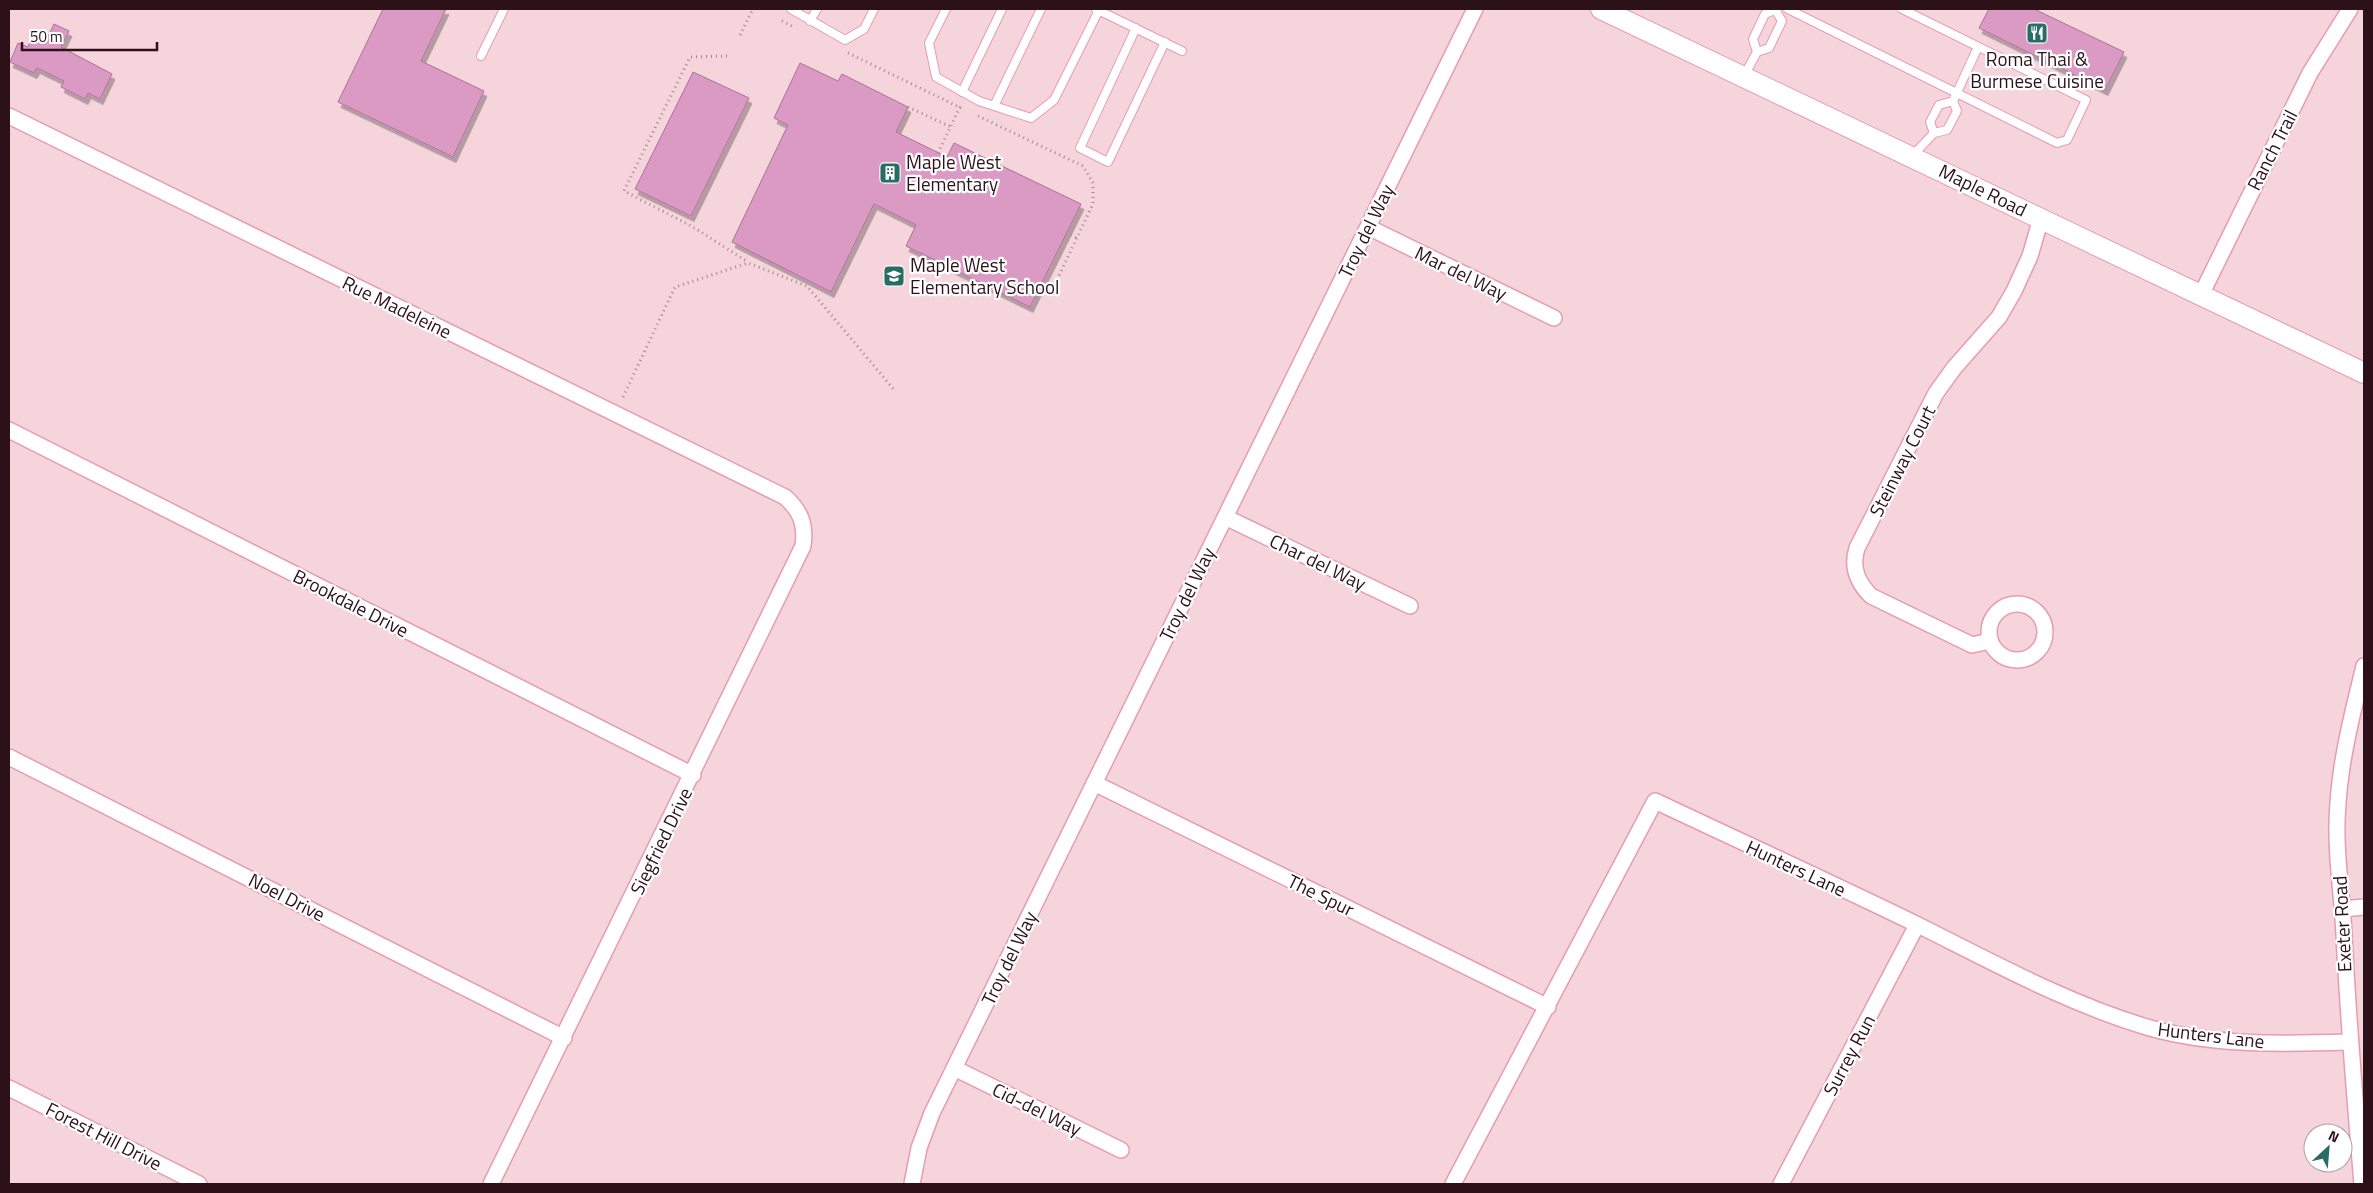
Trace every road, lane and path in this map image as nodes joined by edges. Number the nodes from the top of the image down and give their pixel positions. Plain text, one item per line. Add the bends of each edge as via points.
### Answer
1 (504, 9) edge
2 (753, 9) edge
3 (791, 9) edge
4 (816, 9) edge
5 (874, 9) edge
6 (946, 9) edge
7 (1002, 9) edge
8 (1041, 9) edge
9 (1475, 9) edge
10 (1601, 9) edge
11 (1788, 9) edge
12 (1902, 9) edge
13 (2350, 9) edge
14 (1098, 10) edge
15 (1777, 10) edge
16 (1629, 15) edge
17 (782, 21) dead end
18 (810, 22) junction
19 (1136, 28) junction
20 (800, 30) dead end
21 (740, 35) dead end
22 (1165, 42) junction
23 (1978, 47) junction
24 (1182, 50) dead end
25 (844, 51) dead end
26 (1757, 52) junction
27 (481, 56) dead end
28 (727, 56) dead end
29 (1744, 77) junction
30 (962, 92) junction
31 (1958, 92) junction
32 (1953, 100) junction
33 (994, 106) junction
34 (908, 107) dead end
35 (960, 107) junction
36 (9, 116) edge
37 (951, 127) junction
38 (1934, 134) junction
39 (938, 153) dead end
40 (1912, 156) junction
41 (2041, 218) junction
42 (1368, 227) junction
43 (1066, 233) dead end
44 (1077, 238) junction
45 (748, 262) junction
46 (1044, 283) dead end
47 (2201, 295) junction
48 (1554, 318) dead end
49 (2364, 373) edge
50 (896, 391) dead end
51 (623, 397) dead end
52 (9, 430) edge
53 (785, 497) joint
54 (1226, 517) junction
55 (1410, 606) dead end
56 (1990, 641) dead end
57 (2364, 666) edge
58 (9, 757) edge
59 (693, 775) junction
60 (1094, 783) junction
61 (2364, 908) edge
62 (2342, 909) junction
63 (1917, 925) junction
64 (1548, 1007) junction
65 (564, 1038) junction
66 (2350, 1042) junction
67 (954, 1068) junction
68 (9, 1088) edge
69 (1120, 1150) dead end
70 (199, 1184) edge
71 (491, 1184) edge
72 (912, 1184) edge
73 (1454, 1184) edge
74 (1781, 1184) edge
75 (2362, 1184) edge

1 - 27 lane
2 - 21 path
3 - 18 lane
4 - 18 lane
5 - 18 lane via 864,29 845,40
6 - 30 lane via 929,44 936,77
7 - 30 lane
8 - 33 lane
9 - 42 street, Troy del Way
10 - 16 main road, Maple Road
11 - 31 lane
12 - 23 lane
13 - 47 street, Ranch Trail via 2310,73
14 - 19 lane
14 - 33 lane via 1054,100 1031,118
15 - 26 lane via 1765,14 1753,39
15 - 26 lane via 1782,21 1778,30 1769,48
16 - 29 main road, Maple Road
17 - 20 path
19 - 22 lane
19 - 22 lane via 1080,148 1108,162
22 - 24 lane
23 - 31 lane
23 - 31 lane via 2086,100 2067,140 2057,143
25 - 35 path
26 - 29 lane
28 - 45 path via 690,57 624,192 693,228
29 - 40 main road, Maple Road
30 - 33 lane
31 - 32 lane
32 - 38 lane via 1939,105 1930,122
32 - 38 lane via 1958,111 1947,130
34 - 37 path
35 - 37 path
35 - 44 path via 1083,166 1093,183 1093,204
36 - 53 street, Rue Madeleine
37 - 39 path
38 - 40 lane
40 - 41 main road, Maple Road
41 - 47 main road, Maple Road
41 - 56 street, Steinway Court via 2030,256 2014,291 1999,317 1936,393 1854,559 1855,574 1871,596 1972,645
42 - 48 street, Mar del Way
42 - 54 street, Troy del Way
43 - 44 path
44 - 46 path via 1053,288
45 - 50 path via 807,286
45 - 51 path via 675,287
47 - 49 main road, Maple Road
52 - 59 street, Brookdale Drive
53 - 59 street, Siegfried Drive via 802,518 803,546
54 - 55 street, Char del Way
54 - 60 street, Troy del Way
57 - 62 street, Exeter Road via 2344,756 2338,803
58 - 65 street, Noel Drive
59 - 65 street, Siegfried Drive
60 - 64 street, The Spur
60 - 67 street, Troy del Way
61 - 62 street
62 - 66 street, Exeter Road
63 - 64 street, Hunters Lane via 1655,801
63 - 66 street, Hunters Lane via 2035,982 2151,1028 2237,1042
63 - 74 street, Surrey Run
64 - 73 street, Hunters Lane
65 - 71 street, Siegfried Drive
66 - 75 street, Exeter Road
67 - 69 street, Cid-del Way
67 - 72 street, Troy del Way via 919,1148
68 - 70 street, Forest Hill Drive

